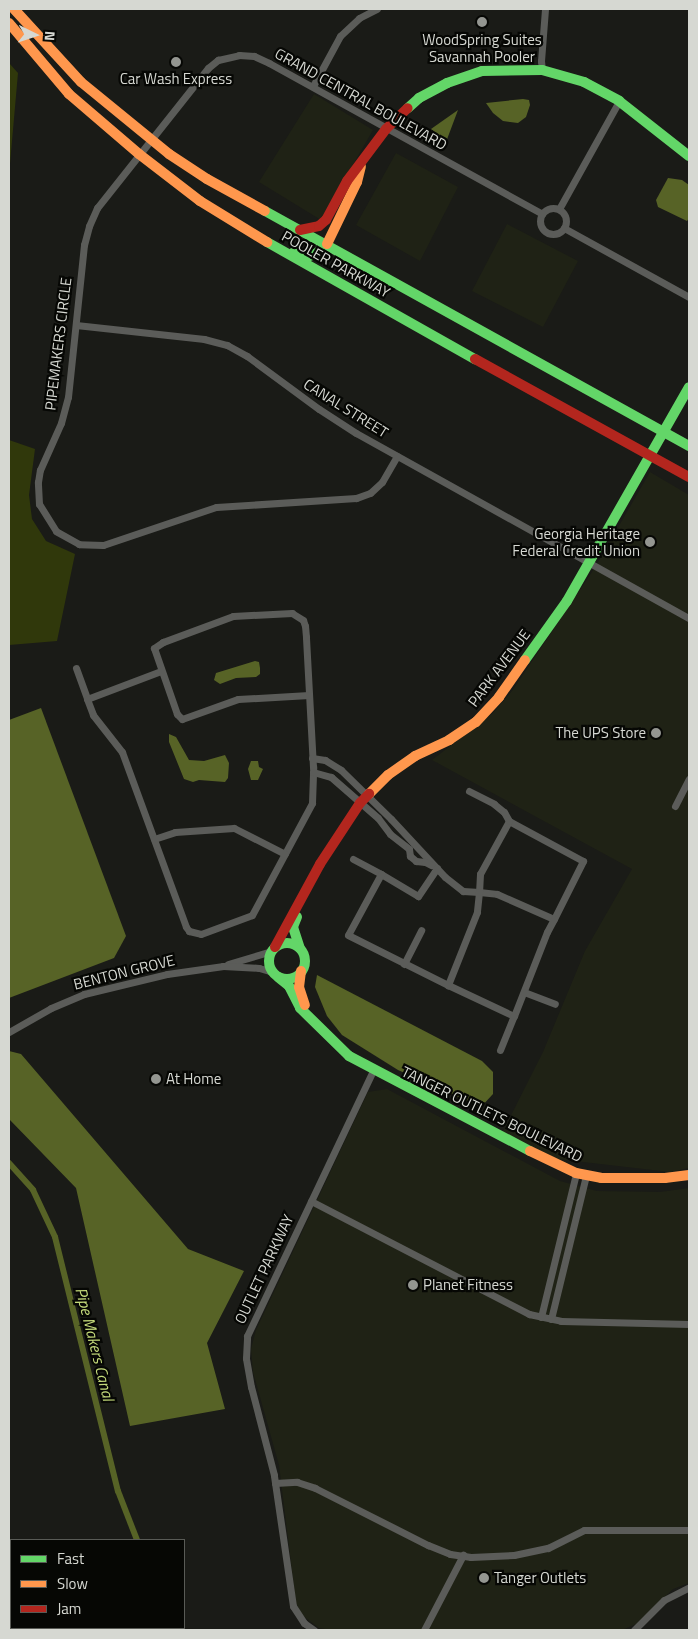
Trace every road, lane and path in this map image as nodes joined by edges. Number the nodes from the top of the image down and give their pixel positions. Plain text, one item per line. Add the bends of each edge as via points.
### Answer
1 (14, 9) edge
2 (377, 9) edge
3 (545, 9) edge
4 (9, 23) edge
5 (542, 70) junction
6 (313, 86) junction
7 (619, 101) junction
8 (386, 129) junction
9 (151, 140) junction
10 (139, 154) junction
11 (688, 156) edge
12 (361, 165) junction
13 (559, 209) junction
14 (542, 214) junction
15 (224, 216) junction
16 (564, 228) junction
17 (300, 230) junction
18 (327, 244) junction
19 (688, 297) edge
20 (76, 325) junction
21 (689, 387) edge
22 (664, 431) junction
23 (689, 446) edge
24 (650, 455) junction
25 (397, 456) junction
26 (689, 476) edge
27 (589, 562) junction
28 (689, 618) edge
29 (76, 668) dead end
30 (161, 671) junction
31 (309, 695) junction
32 (87, 699) junction
33 (312, 758) junction
34 (313, 772) junction
35 (689, 779) edge
36 (468, 791) dead end
37 (363, 799) junction
38 (675, 806) dead end
39 (509, 820) junction
40 (154, 839) junction
41 (284, 854) junction
42 (353, 859) dead end
43 (436, 867) junction
44 (381, 874) junction
45 (479, 892) junction
46 (296, 909) junction
47 (554, 919) junction
48 (421, 930) dead end
49 (274, 949) junction
50 (301, 949) junction
51 (404, 964) junction
52 (223, 966) junction
53 (301, 971) junction
54 (275, 975) junction
55 (448, 986) junction
56 (524, 992) junction
57 (555, 1004) dead end
58 (306, 1013) junction
59 (514, 1016) junction
60 (9, 1032) edge
61 (500, 1050) dead end
62 (373, 1071) junction
63 (581, 1174) junction
64 (689, 1175) edge
65 (311, 1201) junction
66 (541, 1317) junction
67 (551, 1319) junction
68 (689, 1324) edge
69 (275, 1483) junction
70 (689, 1530) edge
71 (463, 1555) junction
72 (689, 1587) edge
73 (314, 1630) edge
74 (424, 1630) edge
75 (634, 1630) edge

1 - 9 street, POOLER PARKWAY via 81,82
2 - 6 street via 359,18 340,36
3 - 5 street
4 - 10 street, POOLER PARKWAY via 69,94
5 - 7 street via 570,76
5 - 8 street via 497,69 470,74 419,98
6 - 8 street, GRAND CENTRAL BOULEVARD
6 - 9 street, GRAND CENTRAL BOULEVARD via 254,56 239,55 218,60 208,68
7 - 11 street
7 - 13 street
8 - 12 street
8 - 14 street, GRAND CENTRAL BOULEVARD
9 - 10 street, GRAND CENTRAL BOULEVARD
9 - 17 street, POOLER PARKWAY via 207,179
10 - 15 street, POOLER PARKWAY
10 - 20 street, PIPEMAKERS CIRCLE via 97,208 89,226
12 - 17 street via 347,181 326,220 319,226
12 - 18 street via 357,182
13 - 14 street via 548,209
13 - 16 street via 565,215
14 - 16 street via 540,222 547,233 555,234
15 - 18 street via 234,217 301,256 316,253
15 - 24 street, POOLER PARKWAY via 303,264
16 - 19 street
17 - 18 street, POOLER PARKWAY
18 - 22 street, POOLER PARKWAY
20 - 25 street, CANAL STREET via 204,340 227,346 247,356 319,409
20 - 25 street, PIPEMAKERS CIRCLE via 64,411 40,470 37,493 38,504 49,524 63,537 79,544 112,543 216,507 364,496 382,482
21 - 22 street, PARK AVENUE
22 - 23 street, POOLER PARKWAY
22 - 24 street, PARK AVENUE
24 - 26 street, POOLER PARKWAY
24 - 27 street, PARK AVENUE
25 - 27 street, CANAL STREET
27 - 28 street, CANAL STREET
27 - 37 street, PARK AVENUE via 567,601 489,711 449,740 415,756 388,775
29 - 32 street
30 - 31 street via 177,714 182,719 238,699
30 - 31 street via 154,648 163,642 234,616 292,613 303,620 305,626
30 - 32 street
31 - 33 street
32 - 40 street via 93,715 122,752
33 - 34 street
33 - 37 street via 333,764
34 - 37 street via 331,776
34 - 41 street via 312,804
35 - 38 street
36 - 39 street via 494,804
37 - 43 street
37 - 43 street via 390,834 409,849 410,856
37 - 46 street, PARK AVENUE via 320,864
39 - 45 street via 480,874
39 - 47 street via 583,860
40 - 41 street via 175,832 234,828
40 - 41 street via 186,927 202,934 252,915
42 - 44 street
43 - 44 street via 418,896
43 - 45 street via 463,891
44 - 51 street via 348,936
45 - 47 street via 498,894
45 - 55 street via 472,930
46 - 49 street, PARK AVENUE
46 - 50 street, PARK AVENUE via 293,927
47 - 56 street
48 - 51 street
49 - 50 street via 289,943
49 - 52 street, BENTON GROVE
49 - 54 street via 269,959
50 - 53 street via 305,963
51 - 55 street
52 - 54 street, BENTON GROVE via 259,968
52 - 60 street, BENTON GROVE via 167,974 84,994
53 - 54 street via 292,978
53 - 58 street via 299,988
54 - 58 street, TANGER OUTLETS BOULEVARD via 285,981
55 - 59 street
56 - 57 street
56 - 59 street
58 - 62 street, TANGER OUTLETS BOULEVARD via 335,1045
59 - 61 street
62 - 63 street, TANGER OUTLETS BOULEVARD via 525,1150
62 - 65 street, OUTLET PARKWAY
63 - 64 street, TANGER OUTLETS BOULEVARD via 653,1179
63 - 66 street
63 - 67 street
65 - 66 street via 520,1310
65 - 69 street, OUTLET PARKWAY via 248,1336 246,1358 251,1387
66 - 67 street
67 - 68 street
69 - 71 street via 297,1482 315,1488 428,1546
69 - 73 street, OUTLET PARKWAY via 293,1606 304,1623
70 - 71 street via 584,1530 548,1548 514,1555
71 - 74 street
72 - 75 street via 664,1600

